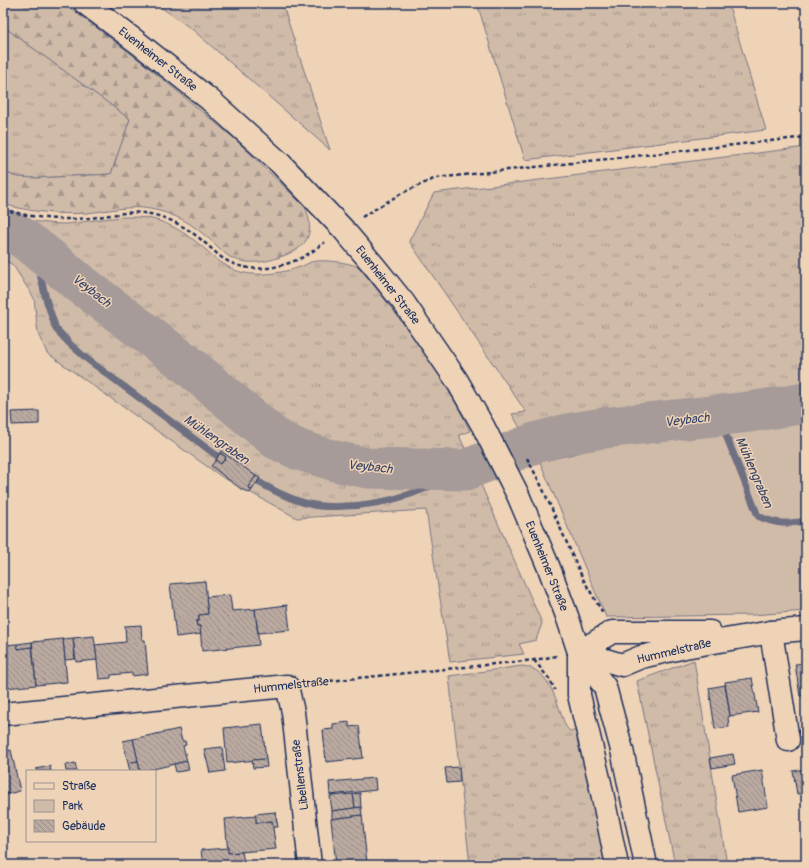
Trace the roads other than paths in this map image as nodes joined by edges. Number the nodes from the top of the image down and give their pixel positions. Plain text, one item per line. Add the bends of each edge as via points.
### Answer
1 (85, 3) edge
2 (806, 629) edge
3 (771, 632) junction
4 (579, 652) junction
5 (287, 686) joint
6 (3, 714) edge
7 (788, 740) dead end
8 (310, 865) edge
9 (617, 865) edge
10 (646, 865) edge

1 - 4 main road, Euenheimer Straße via 216,105 280,163 343,229 399,297 456,379 518,495 549,568
2 - 3 main road, Hummelstraße
3 - 4 main road, Hummelstraße via 612,632
3 - 4 main road, Hummelstraße via 685,647 641,657 622,665
3 - 7 main road
4 - 9 main road, Euenheimer Straße via 579,695
4 - 10 main road, Euenheimer Straße via 605,687 622,750
5 - 6 main road, Hummelstraße
5 - 8 main road, Libellenstraße via 293,712

